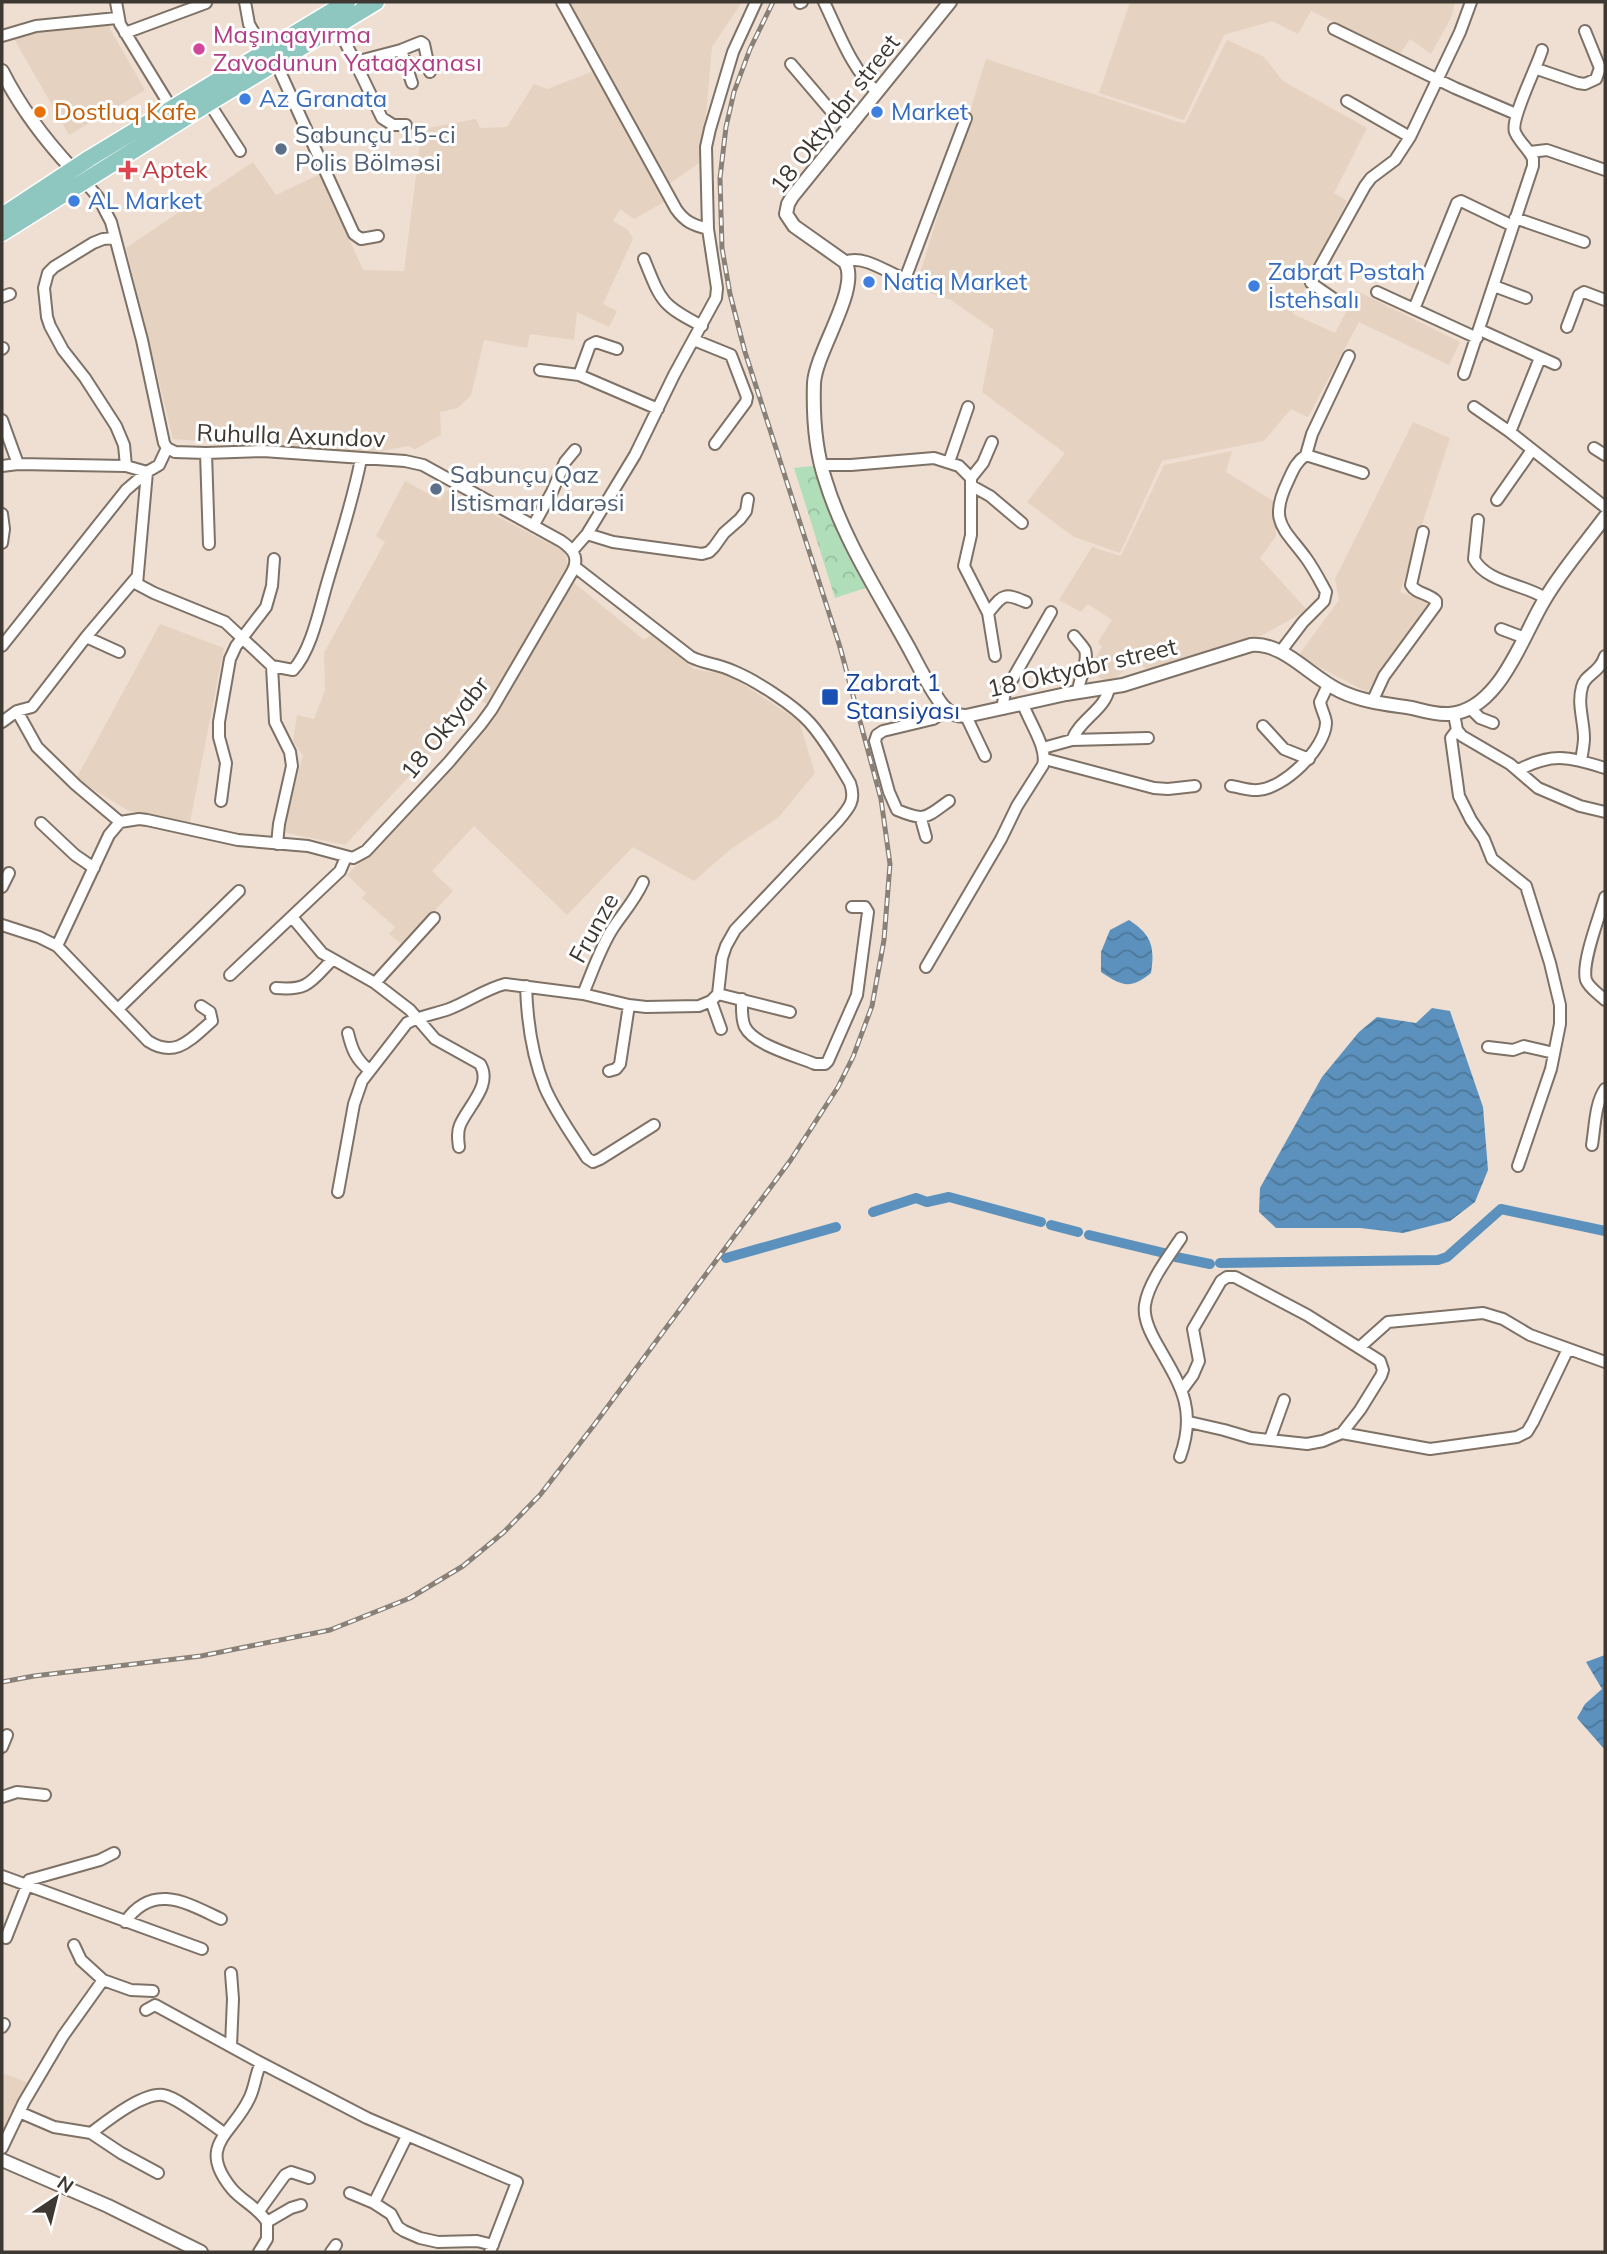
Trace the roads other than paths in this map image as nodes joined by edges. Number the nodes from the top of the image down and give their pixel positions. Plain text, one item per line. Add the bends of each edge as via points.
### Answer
1 (116, 2) edge
2 (245, 2) edge
3 (347, 2) edge
4 (376, 2) edge
5 (562, 2) edge
6 (756, 2) edge
7 (824, 2) edge
8 (950, 2) edge
9 (1471, 2) edge
10 (206, 3) edge
11 (117, 18) junction
12 (337, 26) junction
13 (1334, 29) dead end
14 (1585, 31) dead end
15 (125, 33) junction
16 (2, 36) edge
17 (401, 50) junction
18 (1542, 50) dead end
19 (270, 58) junction
20 (355, 61) junction
21 (791, 64) dead end
22 (1537, 69) junction
23 (2, 71) edge
24 (430, 72) dead end
25 (1437, 80) junction
26 (412, 83) dead end
27 (5, 86) edge
28 (877, 92) junction
29 (1347, 101) dead end
30 (209, 103) junction
31 (172, 109) junction
32 (1516, 114) junction
33 (967, 118) dead end
34 (406, 125) dead end
35 (850, 127) junction
36 (1410, 137) junction
37 (240, 151) dead end
38 (1530, 152) junction
39 (1605, 170) edge
40 (79, 175) junction
41 (2, 216) edge
42 (1514, 222) junction
43 (708, 229) junction
44 (2, 233) edge
45 (379, 236) dead end
46 (116, 239) junction
47 (1584, 242) dead end
48 (644, 259) dead end
49 (845, 262) junction
50 (1494, 286) junction
51 (1377, 292) dead end
52 (1526, 298) dead end
53 (1334, 299) dead end
54 (1605, 300) edge
55 (1414, 309) junction
56 (702, 326) junction
57 (1567, 327) dead end
58 (1478, 334) junction
59 (694, 340) junction
60 (617, 349) dead end
61 (1349, 356) dead end
62 (1540, 358) junction
63 (1555, 364) dead end
64 (540, 370) dead end
65 (1464, 374) dead end
66 (579, 375) junction
67 (968, 407) dead end
68 (1474, 407) dead end
69 (658, 410) junction
70 (2, 420) edge
71 (1510, 432) junction
72 (992, 442) dead end
73 (715, 444) dead end
74 (167, 448) junction
75 (1594, 448) dead end
76 (575, 450) dead end
77 (1532, 450) junction
78 (206, 453) junction
79 (1306, 455) junction
80 (1605, 455) edge
81 (360, 459) junction
82 (949, 462) junction
83 (18, 464) junction
84 (821, 465) junction
85 (2, 466) edge
86 (126, 466) junction
87 (147, 472) junction
88 (1363, 473) dead end
89 (972, 482) junction
90 (748, 499) dead end
91 (1497, 500) dead end
92 (1605, 507) edge
93 (2, 514) edge
94 (1605, 517) edge
95 (1478, 520) dead end
96 (1022, 523) dead end
97 (533, 526) junction
98 (1423, 532) dead end
99 (587, 534) junction
100 (2, 543) edge
101 (209, 544) dead end
102 (573, 550) junction
103 (274, 559) dead end
104 (575, 567) junction
105 (136, 578) junction
106 (1545, 598) junction
107 (1026, 602) dead end
108 (1051, 612) dead end
109 (988, 613) junction
110 (1501, 629) dead end
111 (1074, 636) dead end
112 (86, 637) junction
113 (242, 638) junction
114 (1525, 638) junction
115 (2, 646) edge
116 (1281, 651) junction
117 (119, 652) dead end
118 (995, 656) dead end
119 (1605, 656) edge
120 (272, 666) junction
121 (1328, 685) junction
122 (1109, 688) junction
123 (1079, 691) junction
124 (1372, 702) junction
125 (1023, 704) junction
126 (1470, 708) junction
127 (1002, 709) junction
128 (947, 710) junction
129 (17, 711) junction
130 (1454, 714) junction
131 (966, 716) junction
132 (2, 722) edge
133 (1493, 723) dead end
134 (1263, 726) dead end
135 (1457, 730) junction
136 (1148, 738) dead end
137 (1072, 740) junction
138 (1044, 753) junction
139 (985, 756) dead end
140 (1309, 760) junction
141 (1581, 761) junction
142 (1605, 768) edge
143 (1518, 769) junction
144 (1195, 786) dead end
145 (1231, 786) dead end
146 (949, 801) dead end
147 (221, 802) dead end
148 (1605, 812) edge
149 (921, 818) junction
150 (120, 822) junction
151 (41, 823) dead end
152 (926, 837) dead end
153 (277, 844) junction
154 (346, 857) junction
155 (94, 868) junction
156 (9, 873) dead end
157 (643, 882) dead end
158 (2, 887) edge
159 (239, 891) dead end
160 (1605, 897) edge
161 (852, 907) dead end
162 (292, 917) junction
163 (434, 918) dead end
164 (2, 925) edge
165 (57, 946) junction
166 (332, 960) junction
167 (926, 967) dead end
168 (230, 975) dead end
169 (375, 983) junction
170 (526, 986) junction
171 (276, 988) dead end
172 (583, 994) junction
173 (714, 998) junction
174 (742, 999) junction
175 (1605, 1000) edge
176 (201, 1006) dead end
177 (629, 1006) junction
178 (118, 1009) junction
179 (790, 1012) dead end
180 (417, 1018) junction
181 (721, 1029) dead end
182 (348, 1033) dead end
183 (1488, 1047) dead end
184 (1554, 1053) junction
185 (369, 1070) junction
186 (609, 1071) dead end
187 (1605, 1089) edge
188 (654, 1125) dead end
189 (1591, 1146) dead end
190 (459, 1147) dead end
191 (1518, 1166) dead end
192 (338, 1192) dead end
193 (1181, 1238) dead end
194 (1360, 1347) junction
195 (1568, 1349) junction
196 (1605, 1362) edge
197 (1182, 1390) junction
198 (1284, 1401) dead end
199 (1189, 1422) junction
200 (1342, 1433) junction
201 (1270, 1439) junction
202 (1181, 1457) dead end
203 (7, 1735) dead end
204 (2, 1747) edge
205 (45, 1795) dead end
206 (2, 1797) edge
207 (114, 1853) dead end
208 (2, 1876) edge
209 (26, 1886) junction
210 (221, 1919) dead end
211 (125, 1922) junction
212 (6, 1938) dead end
213 (74, 1945) dead end
214 (202, 1949) dead end
215 (231, 1973) dead end
216 (103, 1980) junction
217 (153, 1991) dead end
218 (146, 2010) dead end
219 (231, 2046) junction
220 (261, 2063) junction
221 (19, 2112) junction
222 (91, 2133) junction
223 (224, 2133) junction
224 (407, 2136) junction
225 (2, 2148) edge
226 (2, 2160) edge
227 (158, 2173) dead end
228 (309, 2178) dead end
229 (350, 2193) dead end
230 (373, 2203) junction
231 (301, 2205) dead end
232 (259, 2211) junction
233 (268, 2222) junction
234 (428, 2241) junction
235 (184, 2248) edge
236 (491, 2249) edge
237 (201, 2252) edge
238 (259, 2252) edge
239 (419, 2252) edge

1 - 11 street
2 - 19 street via 249,24
3 - 19 main road
4 - 12 main road
5 - 43 street via 676,209 691,224
6 - 43 street via 733,52 710,129 705,170
7 - 28 street via 853,62
8 - 28 street, 18 Oktyabr street
9 - 25 street
10 - 15 street
11 - 15 street
11 - 16 street via 36,26
12 - 19 main road
12 - 20 street
13 - 25 street
14 - 22 street via 1600,68 1596,79 1578,83
15 - 31 street
17 - 20 street
17 - 24 street via 424,44
17 - 26 street
18 - 22 street
19 - 30 main road
19 - 31 main road
19 - 45 street via 354,234 361,239
20 - 34 street via 383,118 393,125
21 - 35 street
22 - 32 street
23 - 27 street, Ruhulla Axundov
25 - 32 street
25 - 36 street
27 - 40 street, Ruhulla Axundov
28 - 35 street, 18 Oktyabr street
29 - 36 street
30 - 37 street
30 - 40 main road
31 - 40 main road
32 - 38 street via 1514,129
33 - 49 street via 905,279 863,261
35 - 49 street, 18 Oktyabr street via 793,197 786,214 793,226
36 - 53 street via 1395,160 1371,178 1311,283
38 - 39 street via 1547,150
38 - 42 street via 1532,166
40 - 41 main road
40 - 44 main road
40 - 46 street, Ruhulla Axundov via 98,198
42 - 47 street
42 - 50 street
42 - 55 street via 1457,203
43 - 56 street via 717,293
46 - 74 street, Ruhulla Axundov
46 - 86 street via 93,243 54,268 44,288 50,326 116,426
48 - 56 street via 663,301
49 - 84 street via 848,289 814,382
50 - 52 street
50 - 58 street
51 - 55 street
54 - 57 street via 1584,292 1579,295
55 - 58 street
56 - 59 street
58 - 62 street
58 - 65 street
59 - 69 street
59 - 73 street via 733,358 747,397
60 - 66 street via 596,342 590,345
61 - 79 street
62 - 63 street
62 - 71 street
64 - 66 street
66 - 69 street
67 - 82 street
68 - 71 street
69 - 99 street
70 - 83 street
71 - 77 street
72 - 89 street
74 - 78 street, Ruhulla Axundov
74 - 87 street via 159,465
75 - 80 street
76 - 97 street
77 - 91 street
77 - 92 street
78 - 81 street, Ruhulla Axundov
78 - 101 street
79 - 88 street
79 - 116 street via 1297,461 1281,497 1280,523 1307,559 1326,597
81 - 97 street, Ruhulla Axundov via 423,465
81 - 120 street via 354,496 313,630 293,670
82 - 84 street via 934,458
82 - 89 street via 959,466
83 - 85 street
83 - 86 street
84 - 128 street via 840,519 873,585
86 - 87 street
87 - 105 street
87 - 115 street via 126,490
89 - 96 street
89 - 109 street via 971,535 964,566
90 - 99 street via 746,512 702,554
93 - 100 street
94 - 106 street
95 - 106 street via 1476,563 1497,579
97 - 102 street, Ruhulla Axundov
98 - 124 street via 1411,584 1436,605 1384,677
99 - 102 street
102 - 104 street
103 - 113 street via 266,607
104 - 154 street, 18 Oktyabr via 481,724 366,851
104 - 173 street via 691,657 731,669 803,715 850,783 853,802 848,810 729,939
105 - 112 street
105 - 113 street via 142,587 215,617
106 - 114 street
107 - 109 street via 1003,596
108 - 127 street via 1005,692
109 - 118 street
110 - 114 street
111 - 123 street via 1085,650 1086,661
112 - 117 street
112 - 129 street via 32,707
113 - 120 street
113 - 147 street via 230,659 220,707 219,737 226,763
114 - 126 street via 1508,669
116 - 121 street, 18 Oktyabr street
116 - 122 street, 18 Oktyabr street via 1251,645
119 - 141 street via 1596,673 1582,684
120 - 153 street via 275,722 292,759
121 - 124 street, 18 Oktyabr street
121 - 140 street via 1320,702 1326,726
122 - 123 street, 18 Oktyabr street
122 - 137 street
123 - 125 street, 18 Oktyabr street
124 - 130 street, 18 Oktyabr street
125 - 127 street, 18 Oktyabr street
125 - 138 street
126 - 130 street
126 - 133 street
127 - 131 street, 18 Oktyabr street
128 - 131 street, 18 Oktyabr street
128 - 149 street via 933,719 883,730 875,738 893,805
129 - 132 street
129 - 150 street via 37,747
130 - 135 street
131 - 139 street
134 - 140 street via 1284,749
135 - 143 street
135 - 184 street via 1451,738 1462,806 1492,859 1525,886 1543,940 1560,1005
136 - 137 street
137 - 138 street
138 - 144 street via 1154,788
138 - 167 street via 994,851
140 - 145 street via 1267,788
141 - 142 street
141 - 143 street via 1546,758
143 - 148 street via 1549,793
146 - 149 street
149 - 152 street
150 - 153 street via 139,819
150 - 155 street
151 - 155 street
153 - 154 street via 308,846
154 - 162 street, 18 Oktyabr via 340,871
155 - 165 street
156 - 158 street
157 - 172 street, Frunze via 604,943
159 - 178 street
160 - 175 street via 1585,976
161 - 174 street via 865,907 868,912 857,995 825,1064 815,1064 751,1036 742,1014
162 - 166 street
162 - 168 street, 18 Oktyabr
163 - 169 street
164 - 165 street
165 - 178 street
166 - 169 street
166 - 171 street via 304,987
169 - 180 street
170 - 172 street
170 - 180 street via 505,984
170 - 188 street via 529,1027 544,1084 587,1158 593,1162 600,1159
172 - 177 street
173 - 174 street
173 - 177 street via 699,1006
173 - 181 street
174 - 179 street
176 - 178 street via 212,1021 173,1049 149,1041
177 - 186 street via 620,1064
180 - 185 street via 407,1023
180 - 190 street via 436,1040 482,1068 480,1092 459,1126
182 - 185 street via 353,1053
183 - 184 street via 1513,1050 1524,1046
184 - 191 street
185 - 192 street via 354,1104
187 - 189 street via 1597,1101
193 - 197 street via 1145,1306 1152,1337
194 - 195 street via 1388,1322 1470,1313 1494,1315
194 - 197 street via 1272,1296 1227,1276 1193,1329 1199,1361
194 - 200 street via 1380,1361 1383,1370
195 - 196 street
195 - 200 street via 1533,1422 1517,1437 1430,1448
197 - 199 street
198 - 201 street
199 - 201 street
199 - 202 street
200 - 201 street via 1315,1444
203 - 204 street
205 - 206 street via 17,1792
207 - 209 street via 37,1877
208 - 209 street
209 - 211 street
209 - 212 street
210 - 211 street via 177,1899 152,1900 133,1910
211 - 214 street
213 - 216 street via 81,1960
215 - 219 street
216 - 217 street via 131,1990
216 - 221 street via 72,2022
218 - 219 street via 155,2005
219 - 220 street
220 - 223 street via 248,2102
220 - 224 street
221 - 222 street via 54,2127
221 - 225 street
222 - 223 street via 138,2102 164,2095
222 - 227 street
223 - 232 street via 217,2165 233,2190
224 - 230 street
224 - 236 street via 517,2182
226 - 235 street via 108,2206
228 - 232 street via 290,2172 285,2175
229 - 230 street
230 - 234 street via 391,2214 398,2227
231 - 233 street
232 - 233 street
233 - 238 street via 267,2239
234 - 236 street via 477,2241
234 - 239 street
235 - 237 street

